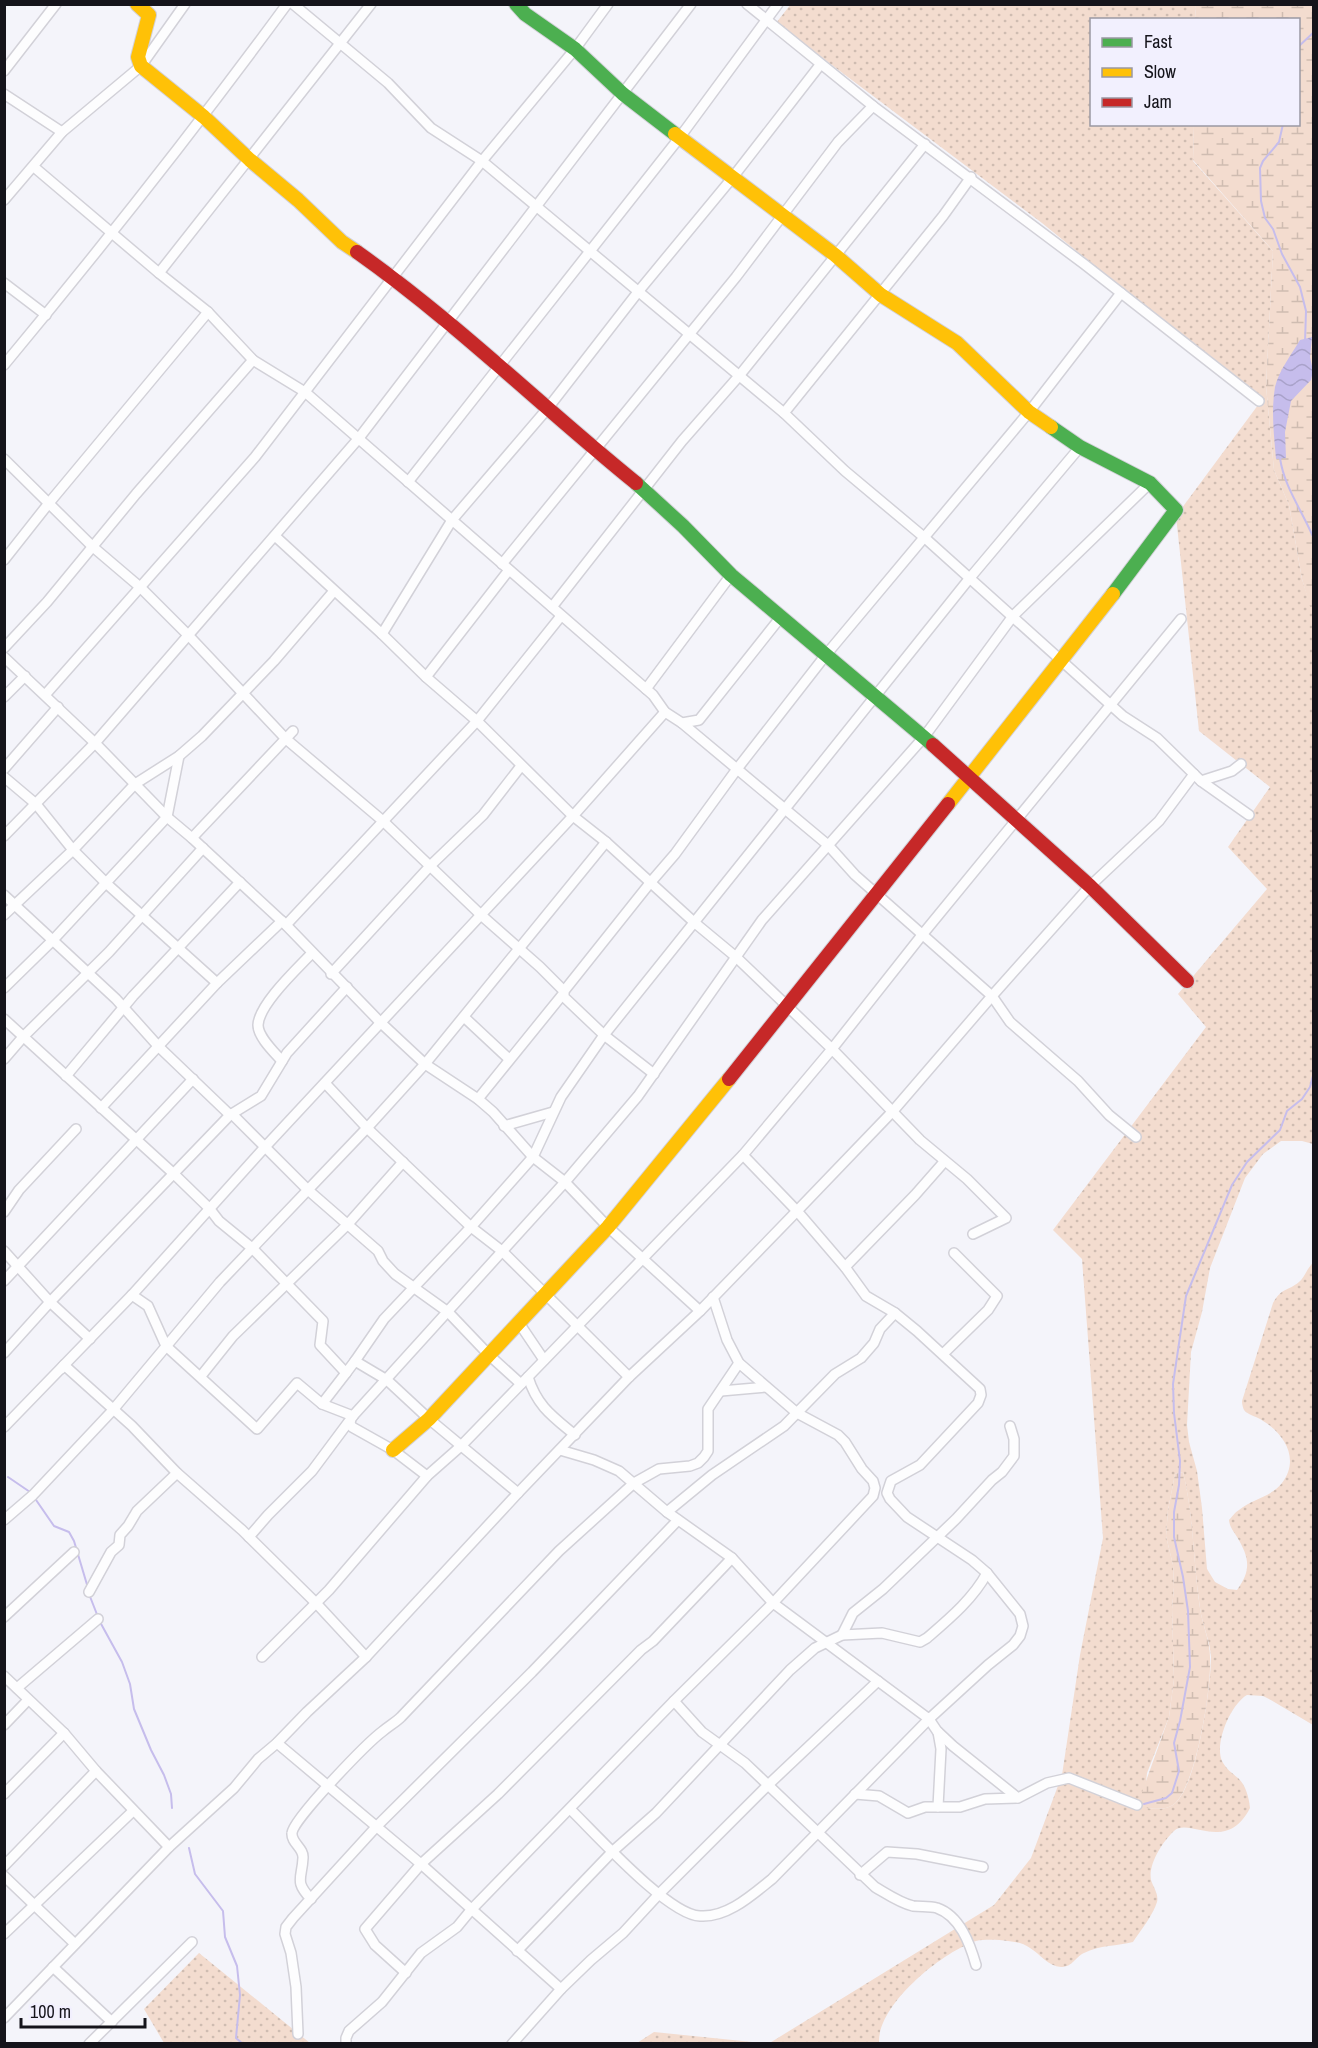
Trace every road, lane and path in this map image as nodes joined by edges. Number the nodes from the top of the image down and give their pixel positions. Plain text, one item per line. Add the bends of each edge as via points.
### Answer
1 (56, 4) edge
2 (137, 4) edge
3 (185, 4) edge
4 (287, 4) edge
5 (293, 4) edge
6 (371, 4) edge
7 (516, 4) edge
8 (608, 4) edge
9 (691, 4) edge
10 (747, 4) edge
11 (778, 4) edge
12 (766, 21) junction
13 (340, 43) junction
14 (575, 49) junction
15 (820, 64) junction
16 (141, 66) junction
17 (4, 71) edge
18 (4, 94) edge
19 (623, 94) junction
20 (873, 106) junction
21 (204, 117) junction
22 (62, 132) junction
23 (680, 137) junction
24 (925, 144) junction
25 (250, 160) junction
26 (482, 162) junction
27 (34, 167) junction
28 (733, 177) junction
29 (970, 177) junction
30 (4, 200) edge
31 (535, 207) junction
32 (783, 216) junction
33 (113, 233) junction
34 (589, 251) junction
35 (835, 255) junction
36 (159, 273) junction
37 (393, 278) junction
38 (4, 282) edge
39 (638, 292) junction
40 (1121, 293) junction
41 (880, 294) junction
42 (208, 312) junction
43 (46, 315) junction
44 (447, 321) junction
45 (689, 334) junction
46 (253, 360) junction
47 (499, 364) junction
48 (4, 365) edge
49 (739, 376) junction
50 (305, 392) junction
51 (1259, 401) dead end
52 (548, 408) junction
53 (1029, 412) junction
54 (784, 413) junction
55 (359, 438) junction
56 (1080, 447) junction
57 (596, 450) junction
58 (5, 459) edge
59 (408, 482) junction
60 (1150, 483) junction
61 (644, 490) junction
62 (49, 502) junction
63 (452, 520) junction
64 (274, 536) junction
65 (925, 538) junction
66 (93, 547) junction
67 (4, 560) edge
68 (505, 567) junction
69 (731, 575) junction
70 (969, 579) junction
71 (140, 587) junction
72 (334, 591) junction
73 (552, 607) junction
74 (561, 616) junction
75 (1013, 616) junction
76 (780, 618) junction
77 (1181, 619) dead end
78 (382, 634) junction
79 (4, 648) edge
80 (825, 656) junction
81 (4, 657) edge
82 (1061, 662) junction
83 (25, 676) junction
84 (426, 677) junction
85 (646, 689) junction
86 (243, 693) junction
87 (45, 694) junction
88 (4, 697) edge
89 (875, 698) junction
90 (1111, 706) junction
91 (58, 707) junction
92 (665, 712) junction
93 (477, 721) junction
94 (682, 723) junction
95 (293, 731) dead end
96 (924, 737) junction
97 (286, 739) junction
98 (95, 743) junction
99 (179, 756) junction
100 (1241, 764) dead end
101 (521, 766) junction
102 (4, 769) edge
103 (737, 769) junction
104 (4, 777) edge
105 (968, 777) junction
106 (1198, 778) junction
107 (135, 784) junction
108 (36, 804) junction
109 (785, 810) junction
110 (1249, 815) dead end
111 (573, 816) junction
112 (167, 817) junction
113 (383, 821) junction
114 (1017, 821) junction
115 (4, 836) edge
116 (192, 838) junction
117 (606, 842) junction
118 (828, 845) junction
119 (203, 848) junction
120 (73, 850) junction
121 (430, 866) junction
122 (240, 882) junction
123 (650, 883) junction
124 (107, 884) junction
125 (1090, 886) junction
126 (877, 893) junction
127 (4, 896) edge
128 (14, 906) junction
129 (4, 915) edge
130 (481, 915) junction
131 (141, 916) junction
132 (284, 923) junction
133 (695, 923) junction
134 (922, 935) junction
135 (53, 940) junction
136 (519, 948) junction
137 (179, 949) junction
138 (312, 953) junction
139 (736, 957) junction
140 (88, 973) junction
141 (331, 974) junction
142 (1187, 981) dead end
143 (217, 983) junction
144 (347, 987) junction
145 (4, 988) edge
146 (563, 993) junction
147 (992, 996) junction
148 (786, 1005) junction
149 (123, 1008) junction
150 (464, 1017) junction
151 (4, 1019) edge
152 (380, 1022) junction
153 (604, 1035) junction
154 (23, 1037) junction
155 (159, 1047) junction
156 (832, 1049) junction
157 (4, 1059) edge
158 (509, 1059) junction
159 (282, 1061) junction
160 (425, 1064) junction
161 (654, 1074) junction
162 (66, 1076) junction
163 (193, 1079) junction
164 (325, 1083) junction
165 (478, 1099) junction
166 (101, 1108) junction
167 (893, 1110) junction
168 (553, 1112) junction
169 (231, 1114) junction
170 (504, 1126) junction
171 (367, 1128) junction
172 (76, 1129) dead end
173 (1136, 1137) dead end
174 (136, 1142) junction
175 (265, 1147) junction
176 (743, 1155) junction
177 (533, 1156) junction
178 (403, 1162) junction
179 (944, 1162) junction
180 (174, 1174) junction
181 (565, 1182) junction
182 (308, 1190) junction
183 (209, 1208) junction
184 (797, 1211) junction
185 (4, 1212) edge
186 (348, 1224) junction
187 (471, 1227) junction
188 (608, 1227) junction
189 (974, 1234) dead end
190 (252, 1248) junction
191 (4, 1251) edge
192 (502, 1251) junction
193 (954, 1252) dead end
194 (643, 1259) junction
195 (18, 1267) junction
196 (845, 1267) junction
197 (4, 1281) edge
198 (288, 1283) junction
199 (414, 1288) junction
200 (132, 1295) junction
201 (545, 1295) junction
202 (713, 1297) junction
203 (50, 1302) junction
204 (700, 1311) junction
205 (448, 1312) junction
206 (895, 1313) junction
207 (519, 1323) junction
208 (577, 1326) junction
209 (90, 1339) junction
210 (166, 1346) junction
211 (4, 1353) edge
212 (943, 1354) junction
213 (489, 1355) junction
214 (544, 1360) junction
215 (355, 1361) junction
216 (739, 1363) junction
217 (64, 1365) junction
218 (346, 1373) junction
219 (201, 1376) junction
220 (629, 1377) junction
221 (387, 1380) junction
222 (524, 1380) junction
223 (766, 1387) junction
224 (721, 1390) junction
225 (322, 1404) junction
226 (112, 1411) junction
227 (797, 1413) junction
228 (353, 1416) junction
229 (429, 1419) junction
230 (1010, 1426) dead end
231 (4, 1427) edge
232 (4, 1435) edge
233 (574, 1435) junction
234 (461, 1446) junction
235 (393, 1450) junction
236 (561, 1450) junction
237 (177, 1473) junction
238 (427, 1476) junction
239 (873, 1481) junction
240 (634, 1483) junction
241 (888, 1491) junction
242 (518, 1492) junction
243 (866, 1505) junction
244 (667, 1512) junction
245 (4, 1520) edge
246 (678, 1520) junction
247 (249, 1537) junction
248 (937, 1538) junction
249 (74, 1552) dead end
250 (732, 1558) junction
251 (987, 1573) junction
252 (89, 1592) dead end
253 (316, 1603) junction
254 (773, 1603) junction
255 (4, 1617) edge
256 (98, 1619) dead end
257 (842, 1635) junction
258 (827, 1642) junction
259 (262, 1657) dead end
260 (366, 1657) junction
261 (4, 1676) edge
262 (878, 1681) junction
263 (17, 1688) junction
264 (28, 1700) junction
265 (674, 1701) junction
266 (929, 1719) junction
267 (4, 1725) edge
268 (937, 1731) junction
269 (64, 1733) junction
270 (277, 1743) junction
271 (720, 1746) junction
272 (96, 1771) junction
273 (768, 1785) junction
274 (327, 1787) junction
275 (4, 1794) edge
276 (855, 1794) junction
277 (1017, 1798) junction
278 (1137, 1805) dead end
279 (938, 1807) junction
280 (570, 1809) junction
281 (133, 1810) junction
282 (377, 1826) junction
283 (816, 1833) junction
284 (169, 1847) junction
285 (613, 1851) junction
286 (421, 1864) junction
287 (4, 1866) edge
288 (983, 1867) dead end
289 (860, 1875) junction
290 (4, 1876) edge
291 (659, 1894) junction
292 (312, 1899) junction
293 (34, 1905) junction
294 (471, 1910) junction
295 (4, 1934) edge
296 (192, 1942) dead end
297 (75, 1944) junction
298 (517, 1951) junction
299 (976, 1965) dead end
300 (53, 1967) junction
301 (406, 1973) junction
302 (561, 1989) junction
303 (4, 2018) edge
304 (112, 2022) junction
305 (298, 2034) dead end
306 (89, 2043) edge
307 (346, 2043) edge
308 (512, 2043) edge

1 - 17 street
2 - 16 street via 149,15 138,57
3 - 16 street
4 - 21 street
5 - 13 street
6 - 13 street
7 - 14 street
8 - 14 street
9 - 19 street
10 - 12 street
11 - 12 street
12 - 15 street
12 - 23 street
13 - 25 street
13 - 26 street via 388,83 431,128
14 - 19 street
14 - 26 street
15 - 20 street
15 - 28 street
16 - 21 street
16 - 22 street
18 - 22 street
19 - 23 street
19 - 31 street
20 - 24 street
20 - 32 street via 838,142
21 - 25 street
21 - 33 street
22 - 27 street
23 - 28 street
23 - 34 street
24 - 29 street
24 - 35 street
25 - 36 street
25 - 37 street via 342,242
26 - 31 street
26 - 37 street
27 - 30 street
27 - 33 street
28 - 32 street
28 - 39 street
29 - 40 street
29 - 41 street via 954,203
31 - 34 street
31 - 44 street
32 - 35 street
32 - 45 street
33 - 36 street
33 - 43 street
34 - 39 street
34 - 47 street
35 - 41 street
35 - 49 street
36 - 42 street
37 - 44 street
37 - 50 street
38 - 43 street
39 - 45 street
39 - 52 street
40 - 51 street
40 - 53 street
41 - 53 street via 957,343
41 - 54 street
42 - 46 street
42 - 62 street
43 - 48 street
44 - 47 street
44 - 55 street
45 - 49 street
45 - 57 street
46 - 50 street
46 - 66 street
47 - 52 street
47 - 59 street
49 - 54 street
49 - 61 street
50 - 55 street
50 - 71 street via 255,457
52 - 57 street
52 - 63 street
53 - 56 street
53 - 65 street
54 - 65 street
55 - 59 street
55 - 64 street
56 - 60 street
56 - 70 street
57 - 61 street
57 - 68 street
58 - 62 street
59 - 63 street
60 - 75 street
60 - 82 street via 1176,510
61 - 69 street
61 - 73 street
62 - 66 street
62 - 67 street
63 - 68 street
63 - 78 street
64 - 72 street
64 - 98 street
65 - 70 street
65 - 80 street
66 - 71 street
66 - 79 street
68 - 73 street
68 - 84 street
69 - 76 street
69 - 85 street
70 - 75 street
70 - 89 street
71 - 86 street
71 - 87 street
72 - 78 street
72 - 86 street
73 - 74 street
74 - 85 street
74 - 93 street
75 - 82 street
75 - 96 street
76 - 80 street
76 - 94 street via 699,720
77 - 90 street
78 - 84 street
80 - 89 street
80 - 103 street
81 - 83 street
82 - 90 street
82 - 105 street
83 - 87 street
83 - 88 street
84 - 93 street
85 - 92 street
86 - 97 street
86 - 99 street
87 - 91 street
89 - 96 street
89 - 109 street
90 - 106 street via 1157,738
90 - 114 street
91 - 98 street
91 - 102 street
92 - 94 street
92 - 111 street
93 - 101 street
93 - 113 street
94 - 103 street
95 - 97 street
96 - 105 street
96 - 118 street
97 - 113 street
97 - 116 street
98 - 107 street
98 - 108 street
99 - 107 street
99 - 112 street
100 - 106 street via 1232,771
101 - 111 street
101 - 121 street via 483,815
103 - 109 street
103 - 123 street
104 - 108 street
105 - 114 street
105 - 126 street
106 - 110 street
106 - 125 street
107 - 112 street
107 - 120 street
108 - 115 street
108 - 120 street
109 - 118 street
109 - 133 street
111 - 117 street
111 - 130 street
112 - 116 street
112 - 124 street
113 - 121 street
113 - 132 street
114 - 125 street
114 - 134 street
116 - 119 street
117 - 123 street
117 - 136 street
118 - 126 street
118 - 139 street via 762,920
119 - 122 street
119 - 131 street
120 - 124 street
120 - 128 street
121 - 130 street
121 - 141 street
122 - 132 street
122 - 137 street
123 - 133 street
123 - 146 street
124 - 131 street
124 - 135 street
125 - 142 street
125 - 147 street
126 - 134 street
126 - 148 street
127 - 128 street
128 - 129 street
128 - 135 street
130 - 136 street
130 - 152 street
131 - 137 street
131 - 140 street
132 - 138 street
132 - 143 street
133 - 139 street
133 - 153 street
134 - 147 street
134 - 156 street
135 - 140 street
135 - 145 street
136 - 146 street
136 - 150 street
137 - 143 street
137 - 149 street
138 - 141 street
138 - 159 street via 281,984 258,1024
139 - 148 street
139 - 161 street
140 - 149 street
140 - 154 street
141 - 144 street
143 - 155 street
144 - 152 street
144 - 159 street
146 - 153 street
146 - 158 street
147 - 167 street
147 - 173 street via 1010,1022
148 - 156 street
148 - 188 street
149 - 155 street
149 - 162 street
150 - 158 street
150 - 160 street
151 - 154 street
152 - 160 street
152 - 164 street
153 - 161 street
153 - 168 street
154 - 157 street
154 - 162 street
155 - 163 street
155 - 166 street
156 - 167 street
156 - 176 street
158 - 165 street
159 - 169 street via 261,1096
160 - 165 street
160 - 171 street
161 - 181 street
162 - 166 street
163 - 169 street
163 - 174 street
164 - 171 street
164 - 175 street
165 - 170 street
166 - 174 street
167 - 179 street
167 - 184 street
168 - 170 street
168 - 177 street
169 - 175 street
169 - 180 street
170 - 177 street
171 - 178 street
171 - 182 street
172 - 185 street via 19,1190
174 - 180 street
174 - 195 street
175 - 182 street
175 - 183 street
176 - 184 street
176 - 194 street
177 - 181 street
177 - 187 street
178 - 186 street
178 - 187 street
179 - 189 street via 1006,1218
179 - 196 street
180 - 183 street
180 - 203 street
181 - 188 street
181 - 192 street
182 - 186 street
182 - 190 street
183 - 190 street
183 - 200 street
184 - 196 street
184 - 202 street
186 - 198 street
186 - 199 street via 378,1251 395,1274
187 - 192 street
187 - 199 street
188 - 194 street
188 - 201 street
190 - 198 street
190 - 210 street
191 - 195 street
192 - 201 street
192 - 205 street
193 - 212 street via 997,1296
194 - 204 street
194 - 208 street
195 - 197 street
195 - 203 street
196 - 206 street via 866,1296
198 - 218 street via 323,1321 320,1345
198 - 219 street via 233,1336
199 - 205 street
199 - 215 street via 384,1319
200 - 209 street
200 - 210 street via 148,1306
201 - 207 street
201 - 208 street
202 - 204 street
202 - 216 street
203 - 209 street
203 - 211 street
204 - 220 street
205 - 213 street
205 - 221 street
206 - 212 street
206 - 227 street via 861,1358 835,1374
207 - 213 street
207 - 214 street
208 - 214 street
208 - 220 street
209 - 217 street
210 - 219 street
210 - 226 street
212 - 241 street via 980,1389 978,1403 920,1465 891,1481
213 - 222 street
213 - 229 street
214 - 222 street
215 - 218 street
215 - 221 street
216 - 223 street
216 - 224 street
217 - 226 street
217 - 231 street
217 - 232 street
218 - 225 street
219 - 225 street via 257,1429 297,1383
220 - 233 street
221 - 228 street
221 - 229 street
222 - 233 street via 540,1406
222 - 234 street
223 - 224 street
223 - 227 street
224 - 240 street via 708,1409 708,1451 704,1457 690,1466 659,1469
225 - 228 street
226 - 237 street
226 - 245 street via 33,1495
227 - 239 street via 838,1435
227 - 244 street
228 - 235 street via 352,1427
228 - 247 street via 312,1471
229 - 234 street
229 - 235 street
230 - 248 street via 1014,1456
233 - 236 street
234 - 238 street
234 - 242 street
235 - 238 street
236 - 240 street via 606,1464
236 - 242 street
237 - 247 street
237 - 252 street via 137,1511
238 - 253 street
239 - 241 street
239 - 243 street via 873,1496
240 - 244 street
240 - 274 street via 559,1551 401,1717
241 - 243 street
241 - 248 street via 907,1517
242 - 260 street
243 - 254 street
244 - 246 street
246 - 250 street
246 - 282 street
247 - 253 street
248 - 251 street
248 - 257 street via 854,1613
249 - 255 street
250 - 254 street
250 - 286 street via 498,1794
251 - 257 street via 966,1603 920,1642 882,1633
251 - 266 street via 1020,1614 1020,1636
253 - 259 street
253 - 260 street
254 - 258 street
254 - 265 street
256 - 263 street
257 - 258 street
258 - 262 street
258 - 271 street via 790,1670
260 - 270 street
261 - 263 street
262 - 266 street
262 - 273 street
263 - 264 street
264 - 267 street
264 - 269 street
265 - 271 street
265 - 280 street
266 - 268 street
266 - 276 street
268 - 277 street
268 - 279 street via 941,1749
269 - 272 street
269 - 275 street
270 - 274 street
270 - 284 street
271 - 273 street
271 - 285 street
272 - 281 street
272 - 287 street
273 - 283 street
273 - 291 street
274 - 282 street
274 - 292 street via 303,1812 292,1831 303,1857 299,1881
276 - 279 street via 879,1796 906,1812
276 - 283 street
277 - 278 street via 1047,1783 1069,1778
277 - 279 street
280 - 285 street
280 - 294 street
281 - 284 street
281 - 293 street
282 - 286 street
282 - 292 street
283 - 289 street
283 - 291 street via 772,1879 731,1909 701,1917 689,1914
284 - 297 street
285 - 291 street
285 - 298 street
286 - 294 street
286 - 301 street via 365,1929 375,1945
288 - 289 street via 887,1852
289 - 299 street via 893,1898 913,1906 935,1907 951,1918 968,1939
290 - 293 street
291 - 302 street via 623,1934
292 - 305 street via 286,1927 285,1934 296,1987
293 - 295 street
293 - 297 street
294 - 298 street
294 - 301 street via 457,1927 421,1953
296 - 304 street
297 - 300 street
298 - 302 street
300 - 303 street
300 - 304 street
301 - 307 street via 382,2002 349,2031
302 - 308 street
304 - 306 street

